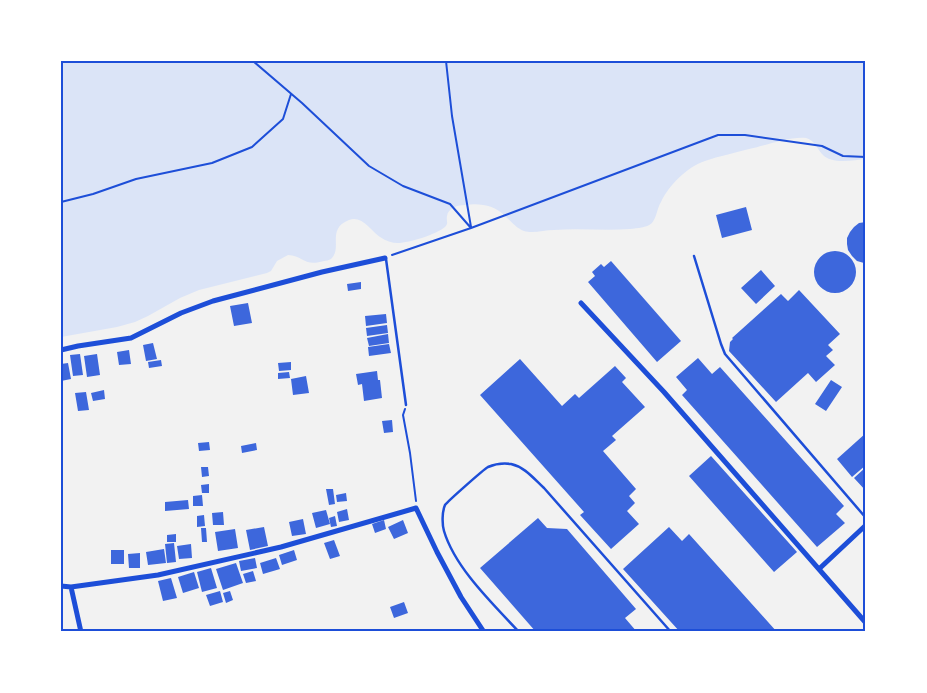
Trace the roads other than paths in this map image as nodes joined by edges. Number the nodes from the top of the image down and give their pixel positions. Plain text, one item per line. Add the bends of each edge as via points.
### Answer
1 (694, 256) dead end
2 (385, 258) joint
3 (581, 303) dead end
4 (61, 350) edge
5 (406, 405) road end
6 (866, 518) edge
7 (866, 525) edge
8 (819, 569) junction
9 (61, 586) edge
10 (71, 587) junction
11 (866, 623) edge
12 (81, 632) edge
13 (484, 632) edge
14 (519, 632) edge
15 (671, 632) edge

1 - 6 lane via 726,354
2 - 4 street via 213,301 180,313 131,338
2 - 5 lane
3 - 8 street via 664,392
7 - 8 street
8 - 11 street
9 - 10 street
10 - 12 street
10 - 13 street via 158,575 281,548 416,508 461,597
14 - 15 lane via 482,592 456,557 444,530 442,514 446,504 488,467 496,465 512,464 532,476

